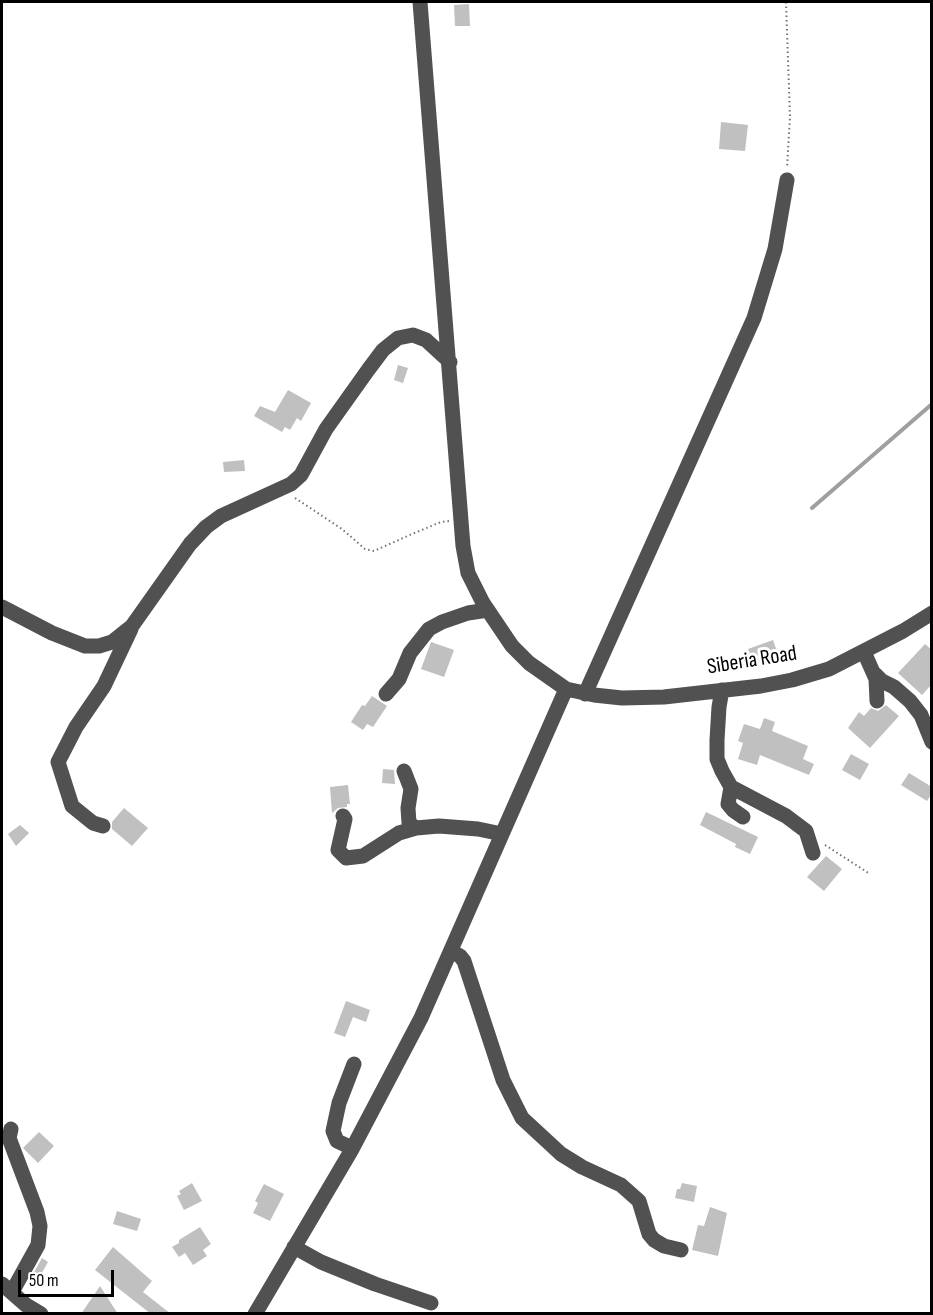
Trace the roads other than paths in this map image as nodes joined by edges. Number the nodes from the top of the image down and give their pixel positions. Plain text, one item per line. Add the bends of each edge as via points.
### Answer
1 (420, 2) edge
2 (787, 180) road end
3 (450, 362) junction
4 (2, 607) edge
5 (488, 610) junction
6 (932, 613) edge
7 (132, 627) junction
8 (864, 652) junction
9 (874, 674) junction
10 (566, 689) junction
11 (723, 690) junction
12 (386, 694) dead end
13 (585, 694) junction
14 (877, 701) dead end
15 (932, 742) edge
16 (404, 771) dead end
17 (731, 787) junction
18 (343, 816) dead end
19 (743, 818) dead end
20 (103, 826) dead end
21 (416, 828) junction
22 (502, 834) junction
23 (813, 853) dead end
24 (451, 951) junction
25 (354, 1064) dead end
26 (11, 1129) dead end
27 (352, 1148) junction
28 (294, 1247) junction
29 (681, 1250) dead end
30 (7, 1288) edge
31 (431, 1304) dead end
32 (41, 1314) edge
33 (255, 1314) edge

1 - 3 street
2 - 13 street via 775,249 754,318
3 - 5 street via 468,573
3 - 7 street via 426,340 413,336 398,338 383,350 326,429 300,475 291,484 220,516 206,527
4 - 7 street via 85,646 112,642
5 - 10 street via 512,646
5 - 12 street via 468,613 429,629
6 - 8 street, Siberia Road
7 - 20 street via 104,686 58,762 72,806
8 - 9 street
8 - 11 street, Siberia Road via 829,669 792,680
9 - 14 street
9 - 15 street via 910,701 921,715
10 - 13 street, Siberia Road
10 - 22 street
11 - 13 street, Siberia Road via 648,698
11 - 17 street via 717,759
16 - 21 street via 411,789 409,823
17 - 19 street via 728,804
17 - 23 street via 806,831
18 - 21 street via 338,850 346,858 363,856 399,833
21 - 22 street via 478,829
22 - 24 street
24 - 27 street via 421,1018
24 - 29 street via 464,961 503,1080 522,1118 561,1154 621,1185 639,1201 654,1240
25 - 27 street via 333,1131 337,1142
26 - 30 street via 9,1138 40,1226 38,1245
27 - 28 street
28 - 31 street via 332,1267
28 - 33 street
30 - 32 street

